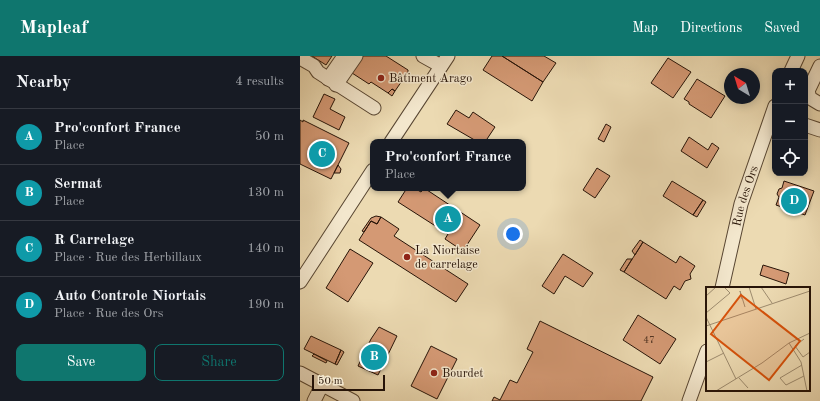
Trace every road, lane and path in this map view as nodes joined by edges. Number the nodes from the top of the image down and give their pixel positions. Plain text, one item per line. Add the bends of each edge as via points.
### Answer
1 (344, 56) edge
2 (356, 56) edge
3 (422, 56) edge
4 (798, 56) edge
5 (300, 58) edge
6 (444, 61) edge
7 (820, 66) edge
8 (300, 68) edge
9 (792, 68) edge
10 (327, 79) junction
11 (820, 104) edge
12 (374, 108) dead end
13 (772, 116) edge
14 (808, 126) edge
15 (820, 130) edge
16 (393, 139) edge
17 (370, 175) edge
18 (300, 282) edge
19 (722, 287) edge
20 (706, 354) edge
21 (300, 373) edge
22 (322, 385) junction
23 (314, 401) edge
24 (353, 401) edge
25 (689, 401) edge

1 - 10 street
2 - 10 street
3 - 6 street
4 - 9 street
5 - 10 street via 314,66
6 - 16 street
7 - 11 street via 808,90 810,98
8 - 10 street
10 - 12 street
13 - 19 street, Rue des Ors via 740,204
14 - 15 street
17 - 18 street
20 - 25 street
21 - 22 street
22 - 23 street
22 - 24 street

